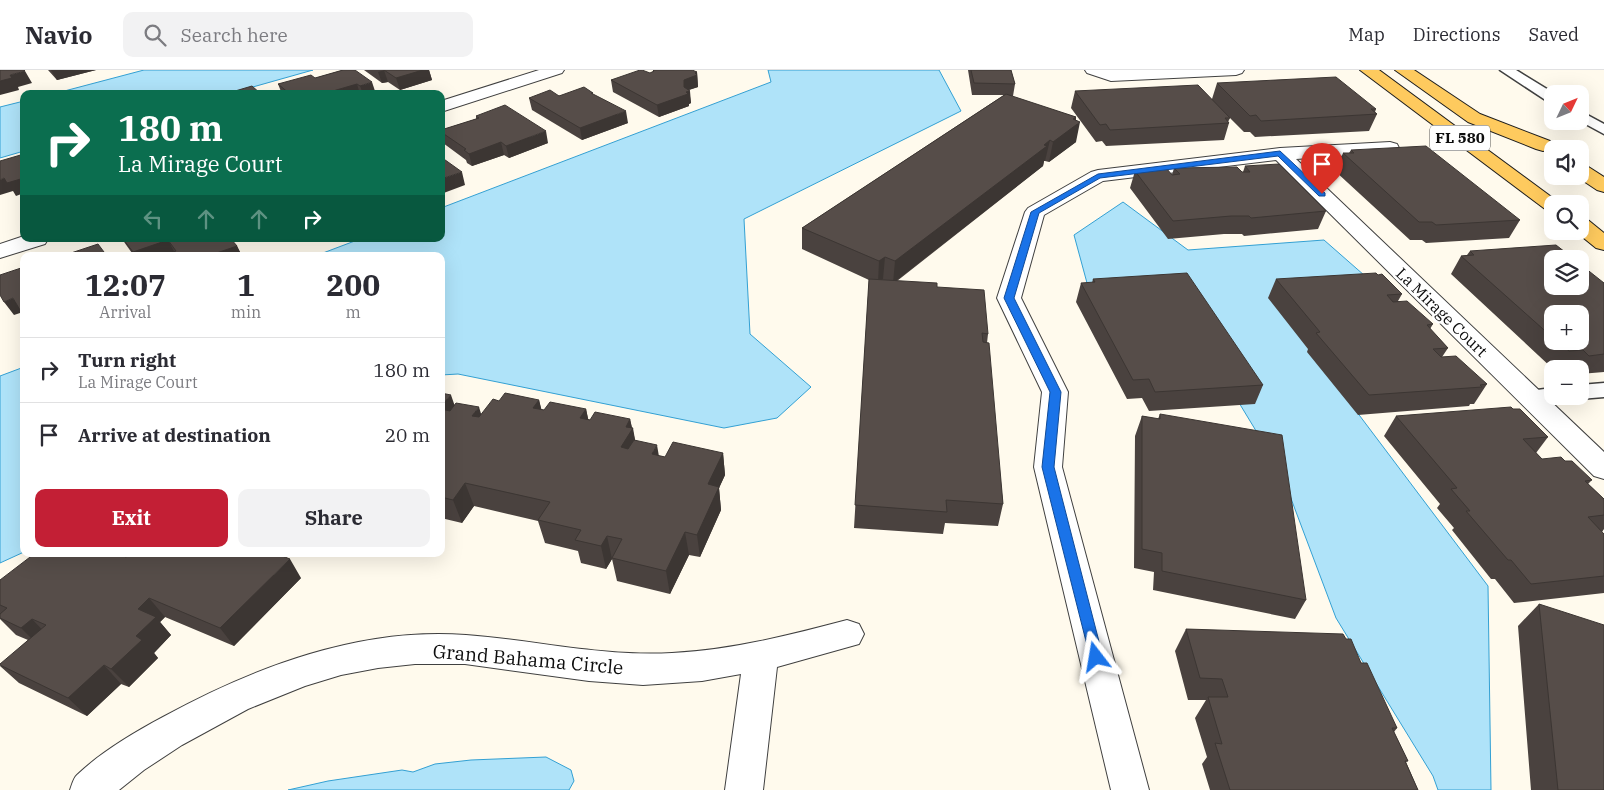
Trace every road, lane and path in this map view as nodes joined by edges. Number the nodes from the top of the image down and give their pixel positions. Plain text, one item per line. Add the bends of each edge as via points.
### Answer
1 (556, 70) edge
2 (1093, 70) edge
3 (1236, 70) edge
4 (1368, 70) edge
5 (1403, 70) edge
6 (1432, 70) edge
7 (1507, 70) edge
8 (1544, 93) edge
9 (445, 106) edge
10 (1589, 121) edge
11 (1604, 130) edge
12 (1544, 145) edge
13 (1544, 146) edge
14 (1390, 148) edge
15 (1280, 154) junction
16 (1589, 176) edge
17 (1604, 186) edge
18 (1544, 199) edge
19 (1589, 232) edge
20 (28, 242) edge
21 (1604, 243) edge
22 (0, 251) edge
23 (1604, 390) edge
24 (1589, 391) edge
25 (1541, 396) edge
26 (1600, 460) edge
27 (847, 634) dead end
28 (761, 655) junction
29 (89, 790) edge
30 (744, 790) edge
31 (1130, 790) edge

1 - 9 street
2 - 3 street via 1111,76
4 - 18 main road, FL 580
5 - 13 main road via 1474,118
6 - 12 main road, FL 580
7 - 8 lane
10 - 11 lane
14 - 15 street
15 - 25 street, La Mirage Court
15 - 31 street via 1098,176 1035,212 1009,298 1055,392 1048,467
16 - 17 main road
19 - 21 main road
20 - 22 street
23 - 24 lane
25 - 26 street, La Mirage Court
27 - 28 street, Grand Bahama Circle
28 - 29 street, Grand Bahama Circle via 709,664 647,669 453,648 415,649 332,662 247,692 185,723 135,754
28 - 30 street

